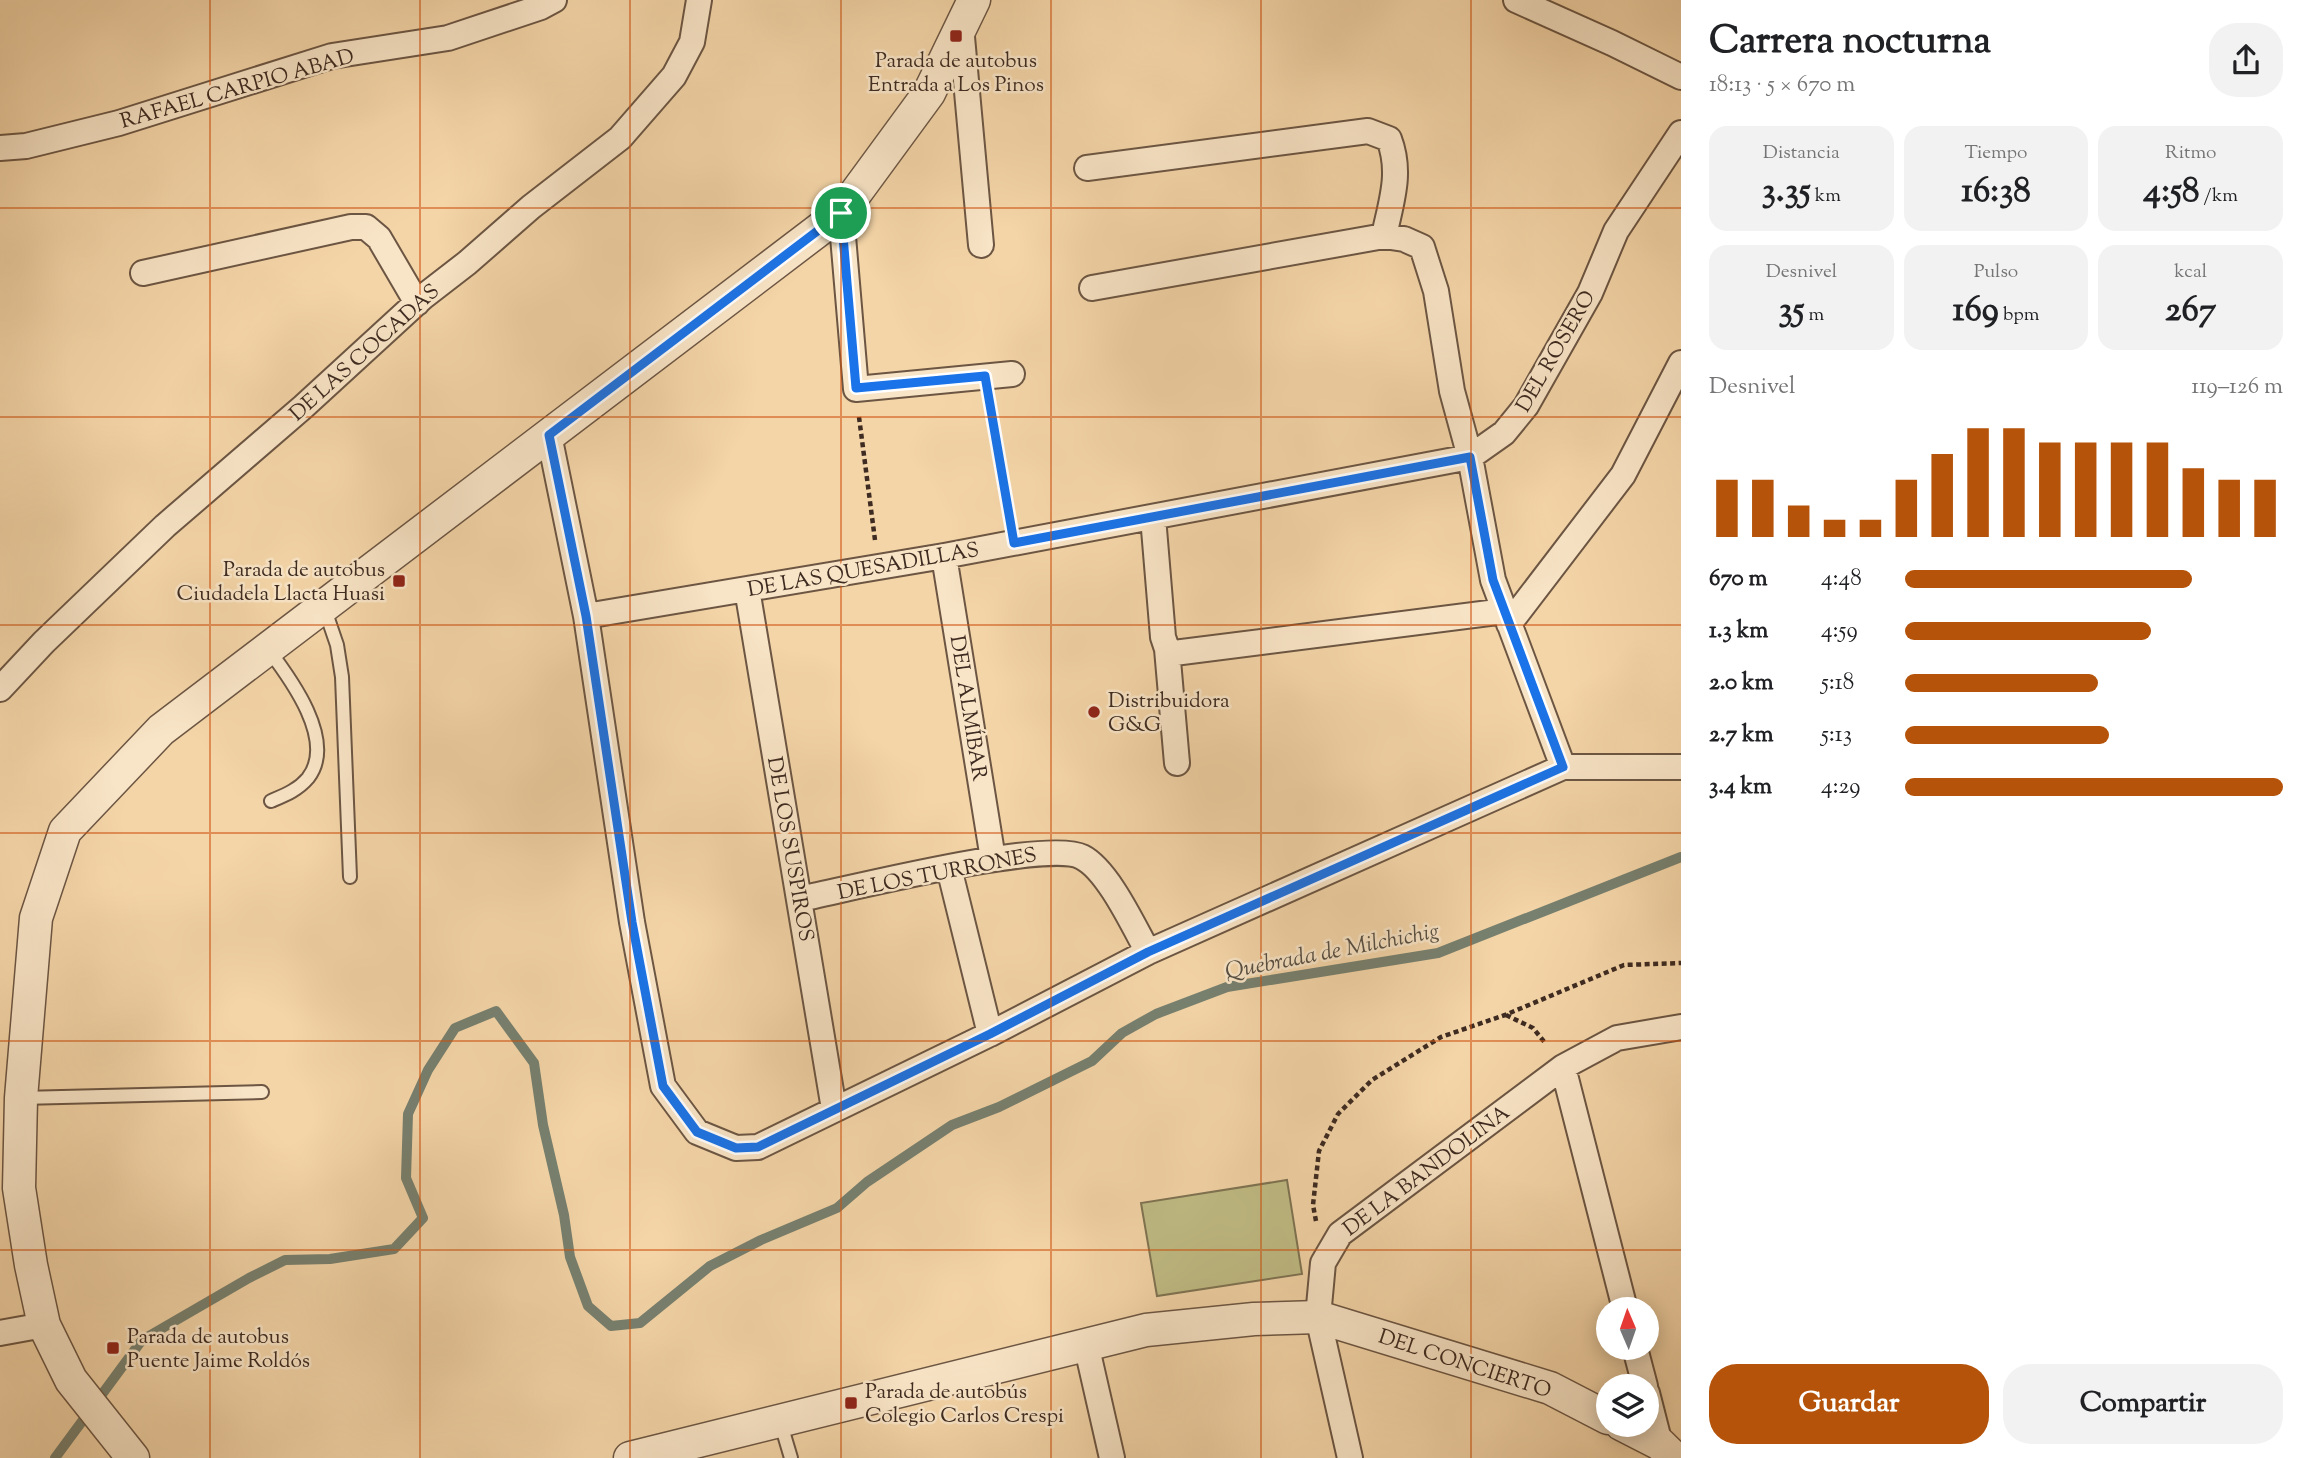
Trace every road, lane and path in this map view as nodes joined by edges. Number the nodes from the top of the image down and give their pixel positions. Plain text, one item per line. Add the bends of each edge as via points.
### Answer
1 (554, 0) edge
2 (699, 0) edge
3 (1516, 0) edge
4 (968, 13) edge
5 (1681, 77) edge
6 (1681, 133) edge
7 (0, 148) edge
8 (1087, 167) dead end
9 (841, 213) junction
10 (1384, 236) junction
11 (981, 245) dead end
12 (142, 273) dead end
13 (1092, 288) dead end
14 (417, 303) junction
15 (1681, 363) edge
16 (1012, 374) dead end
17 (985, 376) junction
18 (856, 388) junction
19 (549, 435) junction
20 (1470, 457) junction
21 (1153, 517) junction
22 (1014, 543) junction
23 (944, 556) junction
24 (879, 566) junction
25 (747, 589) junction
26 (324, 607) junction
27 (586, 616) junction
28 (1507, 618) junction
29 (268, 649) junction
30 (1167, 649) junction
31 (2, 686) edge
32 (1177, 763) dead end
33 (1563, 767) junction
34 (1681, 767) edge
35 (271, 801) dead end
36 (993, 859) junction
37 (949, 868) junction
38 (350, 877) dead end
39 (800, 899) junction
40 (1148, 952) junction
41 (1681, 963) edge
42 (1505, 1015) junction
43 (1681, 1027) edge
44 (990, 1034) junction
45 (1563, 1067) junction
46 (262, 1092) dead end
47 (21, 1098) junction
48 (834, 1109) junction
49 (1323, 1263) junction
50 (1622, 1297) edge
51 (1318, 1317) junction
52 (44, 1325) junction
53 (0, 1333) edge
54 (1086, 1344) junction
55 (1596, 1412) edge
56 (780, 1421) junction
57 (1659, 1428) edge
58 (1643, 1437) edge
59 (1667, 1451) edge
60 (131, 1456) edge
61 (630, 1458) edge
62 (791, 1458) edge
63 (1112, 1458) edge
64 (1350, 1458) edge

1 - 7 street, RAFAEL CARPIO ABAD via 448,38 332,57 119,122 26,146
2 - 14 street, DE LAS COCADAS via 692,42 674,76 620,138
3 - 5 street
4 - 9 street via 929,93
4 - 11 street
6 - 20 street, DEL ROSERO via 1616,231 1590,293 1526,407 1504,433
8 - 10 street via 1368,131 1389,139 1396,158
9 - 18 street
9 - 19 street
10 - 13 street
10 - 20 street via 1422,247 1436,291 1452,391
12 - 14 street via 351,227 366,228 379,238
14 - 31 street, DE LAS COCADAS via 165,526
15 - 28 street via 1623,475
16 - 17 street
17 - 18 street
17 - 22 path
18 - 24 path
19 - 26 street
19 - 27 street
20 - 21 street, DE LAS QUESADILLAS
20 - 28 street via 1493,580
21 - 22 street, DE LAS QUESADILLAS
21 - 30 street
22 - 23 street, DE LAS QUESADILLAS
23 - 24 street, DE LAS QUESADILLAS
23 - 36 street, DEL ALMÍBAR
24 - 25 street, DE LAS QUESADILLAS
25 - 27 street, DE LAS QUESADILLAS
25 - 39 street, DE LOS SUSPIROS
26 - 29 street
26 - 38 lane via 342,677
27 - 48 street via 632,922 663,1086 697,1132 736,1148 758,1147
28 - 30 street via 1174,653
28 - 33 street
29 - 35 lane via 309,711 317,754 310,776 294,791
29 - 47 street via 161,730 65,831 36,918
30 - 32 street
33 - 34 street
33 - 40 street
36 - 37 street, DE LOS TURRONES
36 - 40 street, DE LOS TURRONES via 1058,851 1082,857 1104,875
37 - 39 street, DE LOS TURRONES
37 - 44 street
39 - 48 street, DE LOS SUSPIROS
40 - 44 street
41 - 42 path via 1624,965
42 - 45 path via 1533,1028
42 - 49 path via 1441,1037 1372,1080 1338,1114 1319,1152 1313,1205
43 - 45 street, DE LA BANDOLINA via 1617,1038
44 - 48 street
45 - 49 street, DE LA BANDOLINA via 1340,1234
45 - 50 street
46 - 47 lane
47 - 52 street via 19,1188
49 - 51 street, DE LA BANDOLINA
51 - 54 street, DEL CONCIERTO via 1146,1330
51 - 55 street, DEL CONCIERTO via 1550,1388
51 - 64 street, DE LA BANDOLINA
52 - 53 street
52 - 60 street via 71,1380
54 - 56 street, DEL CONCIERTO
54 - 63 street
56 - 61 street, DEL CONCIERTO
56 - 62 lane
57 - 59 street
58 - 59 street

